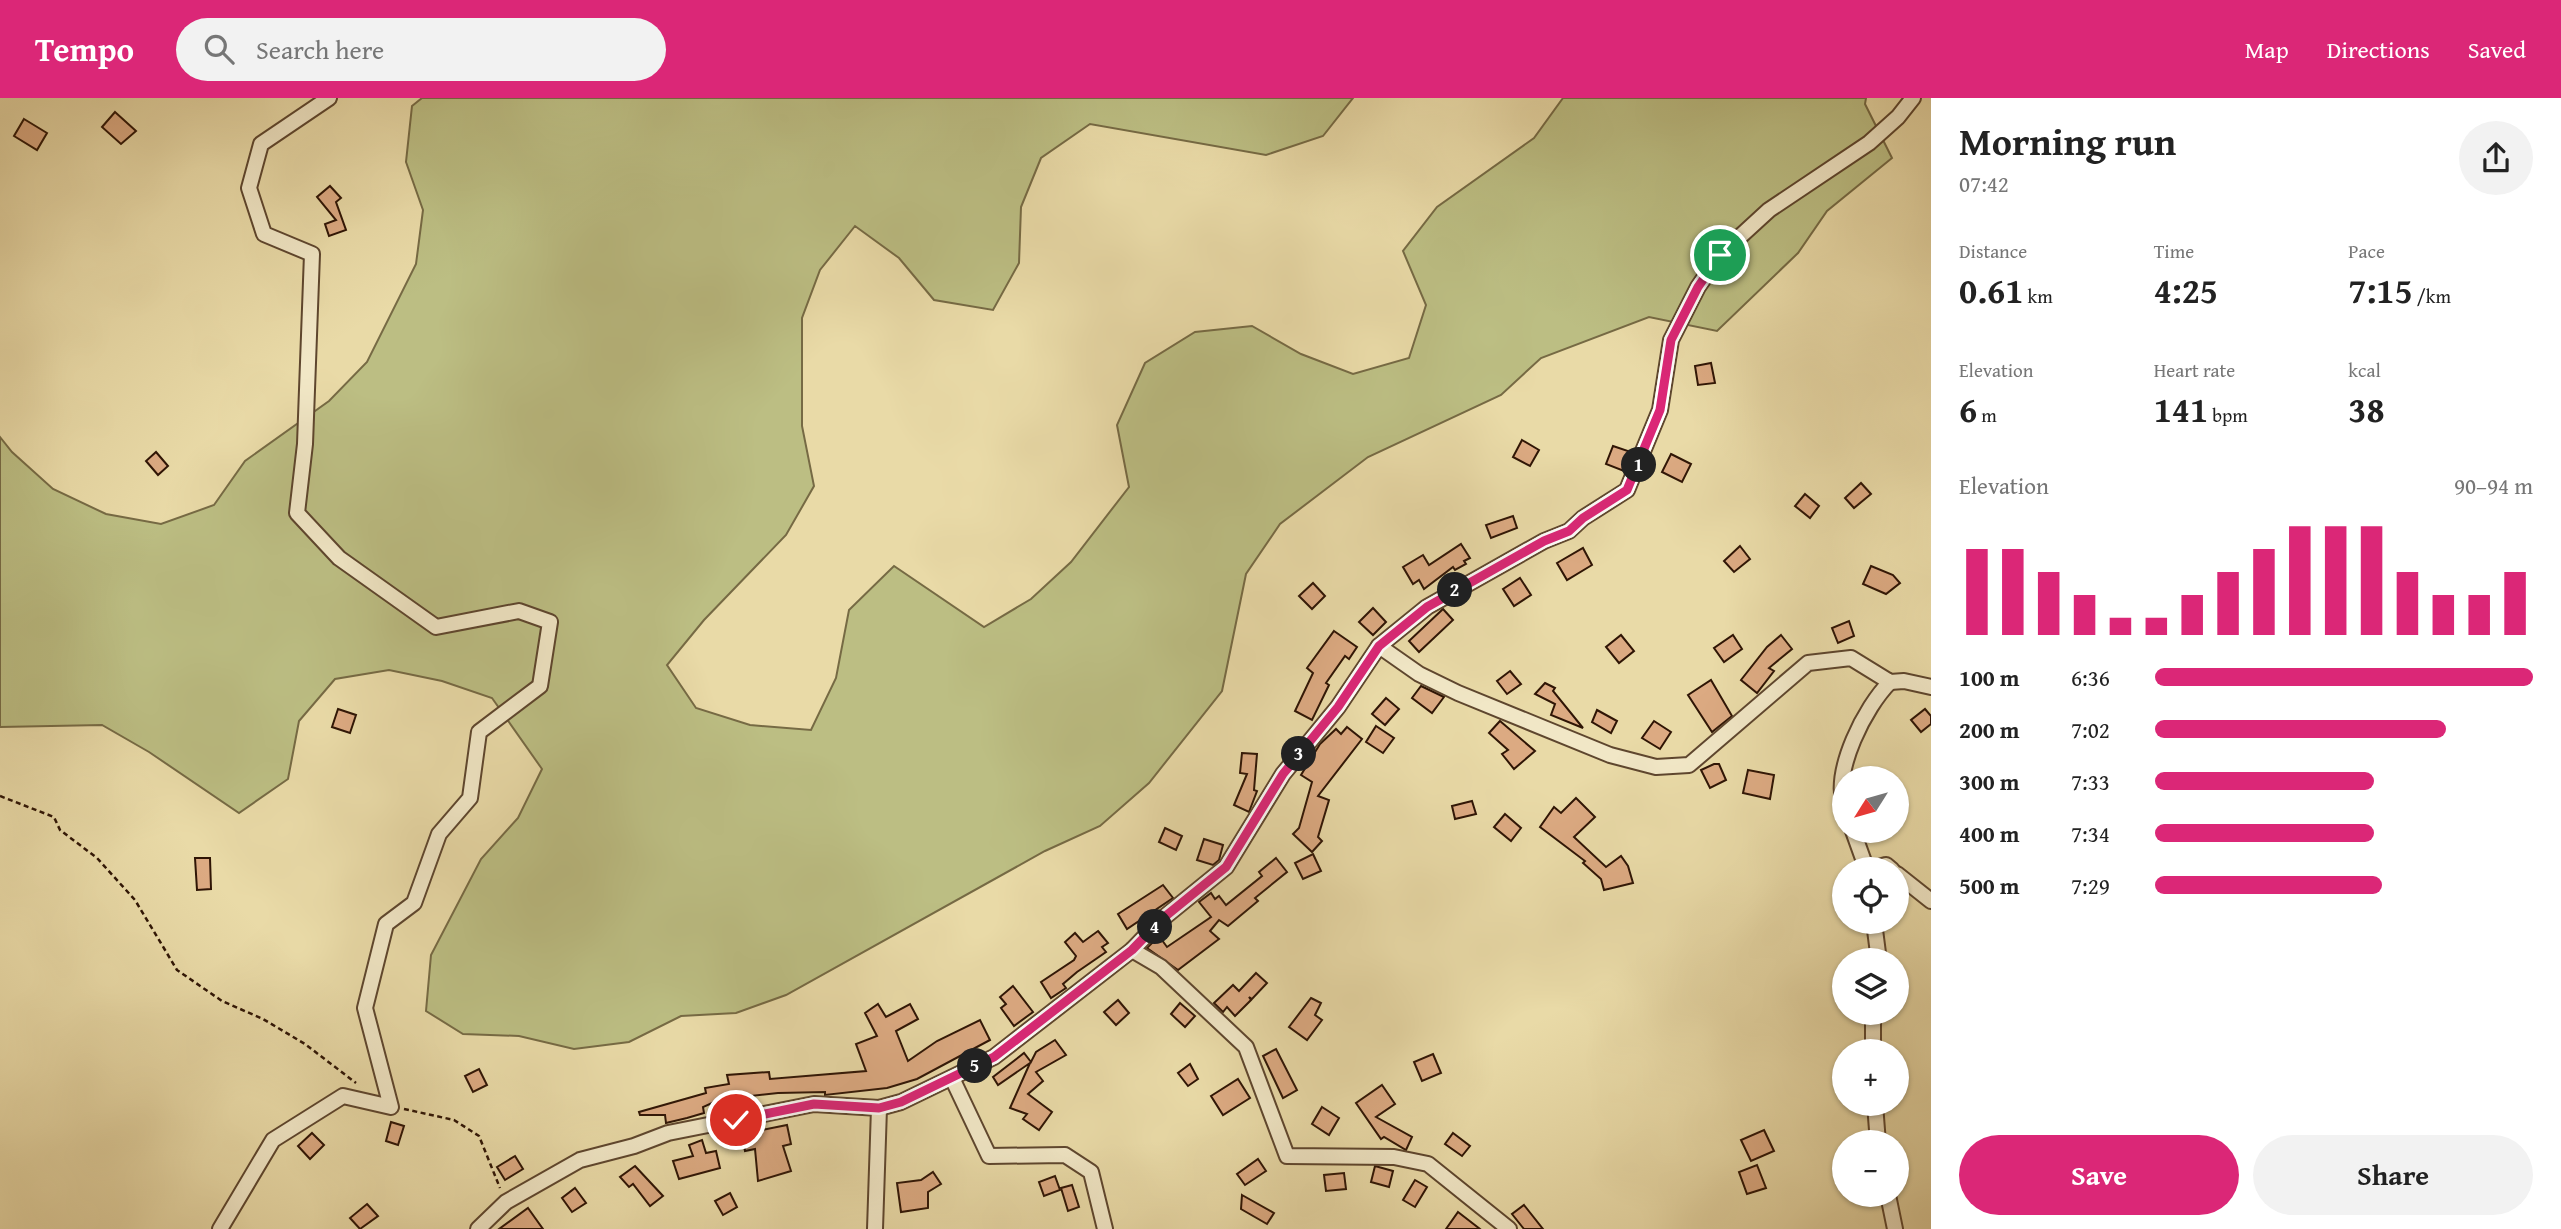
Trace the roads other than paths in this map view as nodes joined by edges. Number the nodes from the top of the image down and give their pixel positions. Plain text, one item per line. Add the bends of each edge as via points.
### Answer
1 (329, 98) edge
2 (1913, 98) edge
3 (1379, 646) junction
4 (1889, 682) junction
5 (1931, 687) edge
6 (1847, 766) edge
7 (1909, 884) edge
8 (1931, 901) edge
9 (1132, 950) junction
10 (952, 1078) junction
11 (879, 1108) junction
12 (1890, 1207) edge
13 (220, 1229) edge
14 (478, 1229) edge
15 (875, 1229) edge
16 (1105, 1229) edge
17 (1509, 1229) edge
18 (1895, 1229) edge

1 - 13 street via 261,144 250,188 264,234 312,254 305,444 297,513 339,558 436,627 519,611 550,622 540,686 479,732 470,798 439,834 414,903 386,924 365,1008 391,1107 343,1096 273,1140
2 - 3 street via 1869,143 1769,210 1720,255 1671,340 1660,410 1627,490 1569,531 1427,607
3 - 4 street via 1419,674 1458,693 1610,755 1656,767 1689,765 1808,663 1851,658
3 - 9 street via 1338,707 1283,774 1226,867
4 - 5 street
4 - 6 street via 1858,730
7 - 8 street
9 - 10 street via 994,1057
9 - 17 street via 1161,967 1246,1048 1287,1156 1394,1157 1428,1164
10 - 11 street
10 - 16 street via 989,1156 1065,1155 1091,1172
11 - 14 street via 814,1104 668,1133 580,1160 506,1202
11 - 15 street
12 - 18 street

